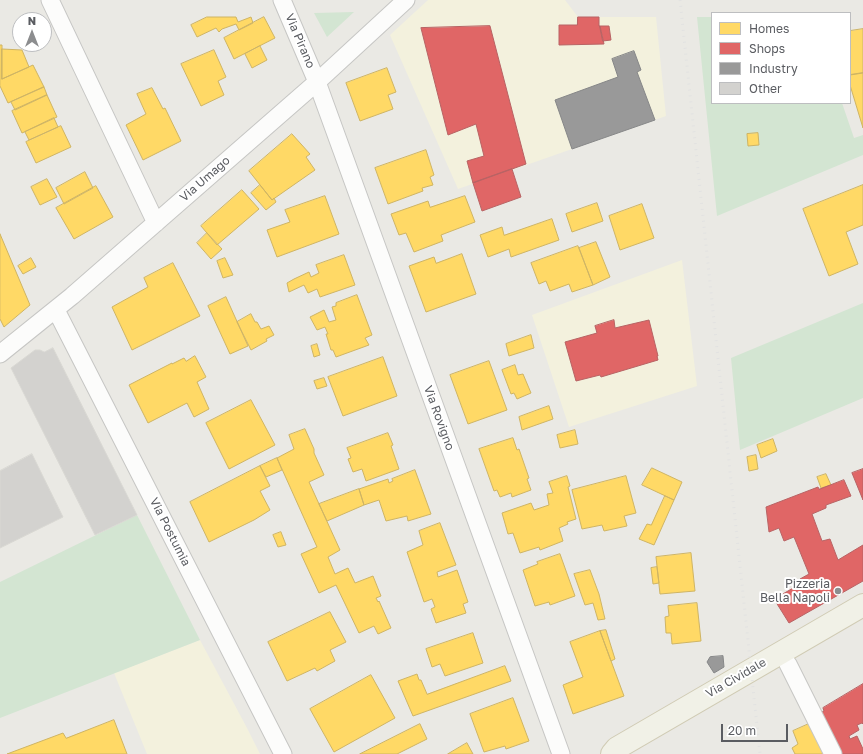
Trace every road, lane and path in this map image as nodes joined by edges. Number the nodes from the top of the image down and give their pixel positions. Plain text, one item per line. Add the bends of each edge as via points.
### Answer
1 (50, 0) edge
2 (282, 0) edge
3 (406, 0) edge
4 (317, 82) junction
5 (156, 223) junction
6 (56, 310) junction
7 (0, 354) edge
8 (863, 605) edge
9 (863, 620) edge
10 (788, 664) junction
11 (283, 754) edge
12 (561, 754) edge
13 (612, 754) edge
14 (633, 754) edge
15 (833, 754) edge

1 - 5 street
2 - 4 street, Via Pirano
3 - 4 street, Via Umago
4 - 5 street, Via Umago
4 - 12 street, Via Rovigno
5 - 6 street, Via Umago
6 - 7 street, Via Umago
6 - 11 street, Via Postumia
8 - 13 main road, Via Cividale via 624,744
9 - 10 main road, Via Cividale
10 - 14 main road, Via Cividale
10 - 15 street

